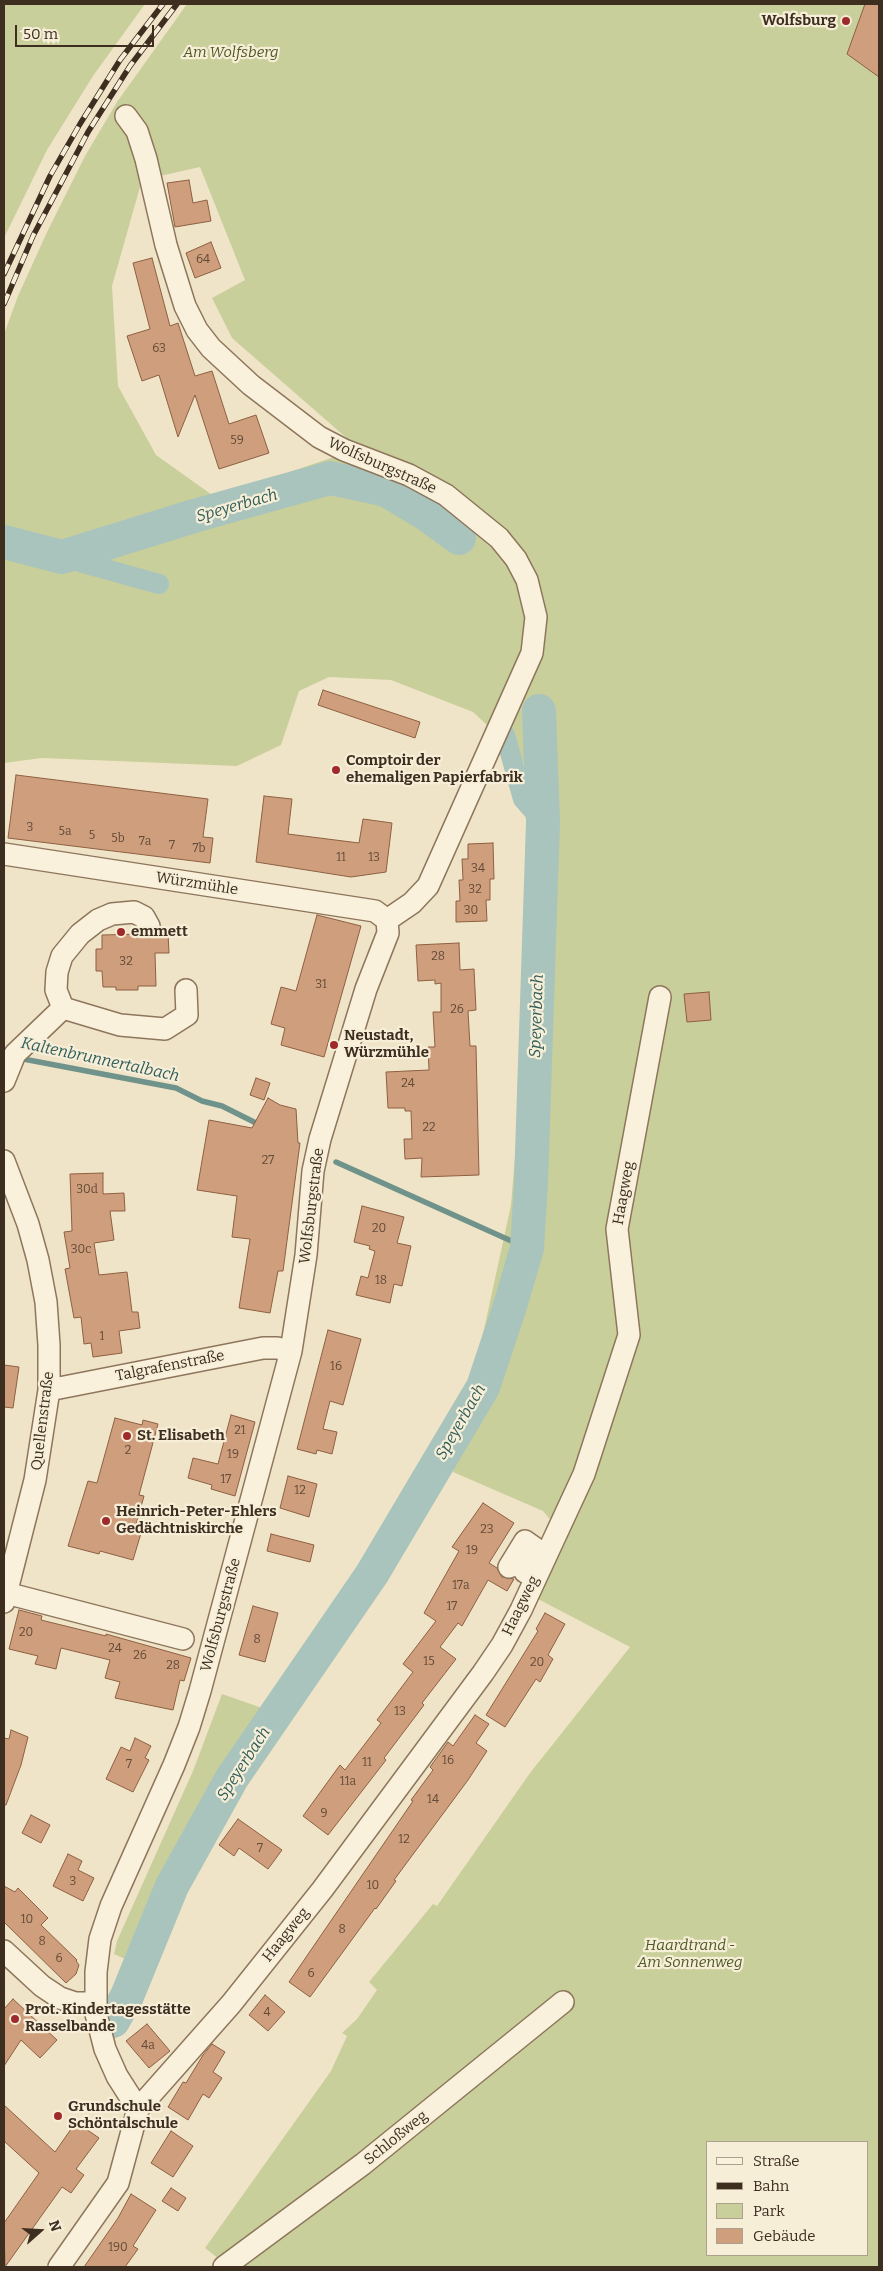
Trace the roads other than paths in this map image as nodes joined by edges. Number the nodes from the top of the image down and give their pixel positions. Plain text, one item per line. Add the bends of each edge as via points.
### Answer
1 (132, 124) dead end
2 (4, 854) edge
3 (387, 920) junction
4 (149, 926) dead end
5 (186, 990) dead end
6 (660, 997) dead end
7 (63, 1008) junction
8 (9, 1068) edge
9 (4, 1162) edge
10 (291, 1351) junction
11 (50, 1390) junction
12 (509, 1567) dead end
13 (5, 1598) edge
14 (521, 1610) junction
15 (183, 1639) dead end
16 (4, 1951) edge
17 (563, 2002) dead end
18 (95, 2003) junction
19 (138, 2109) junction
20 (59, 2267) edge
21 (224, 2267) edge

1 - 3 street, Wolfsburgstraße via 146,159 166,245 185,306 197,330 217,354 251,385 319,437 409,475 446,495 499,538 527,580 536,617 532,654 428,886 407,907
2 - 3 street, Würzmühle via 374,911
3 - 10 street, Wolfsburgstraße via 388,933 366,989 316,1155 306,1255
4 - 7 street via 144,917 134,912 112,914 80,934 62,956 57,972 56,990
5 - 7 street via 187,1015 165,1029 120,1025
6 - 14 street, Haagweg via 617,1229 629,1335 584,1474
7 - 8 street
9 - 11 street, Quellenstraße via 38,1260 46,1302
10 - 11 street, Talgrafenstraße via 263,1348
10 - 18 street, Wolfsburgstraße via 189,1727 155,1811 114,1898 100,1939
11 - 13 street, Quellenstraße via 35,1480
12 - 14 street via 525,1541 535,1548 517,1591
13 - 15 street, Quellenstraße
14 - 19 street, Haagweg via 483,1673 322,1890 231,2004
16 - 18 street via 60,1998 75,2003
17 - 21 street, Schloßweg via 363,2164
18 - 19 street via 105,2049
19 - 20 street via 118,2183

